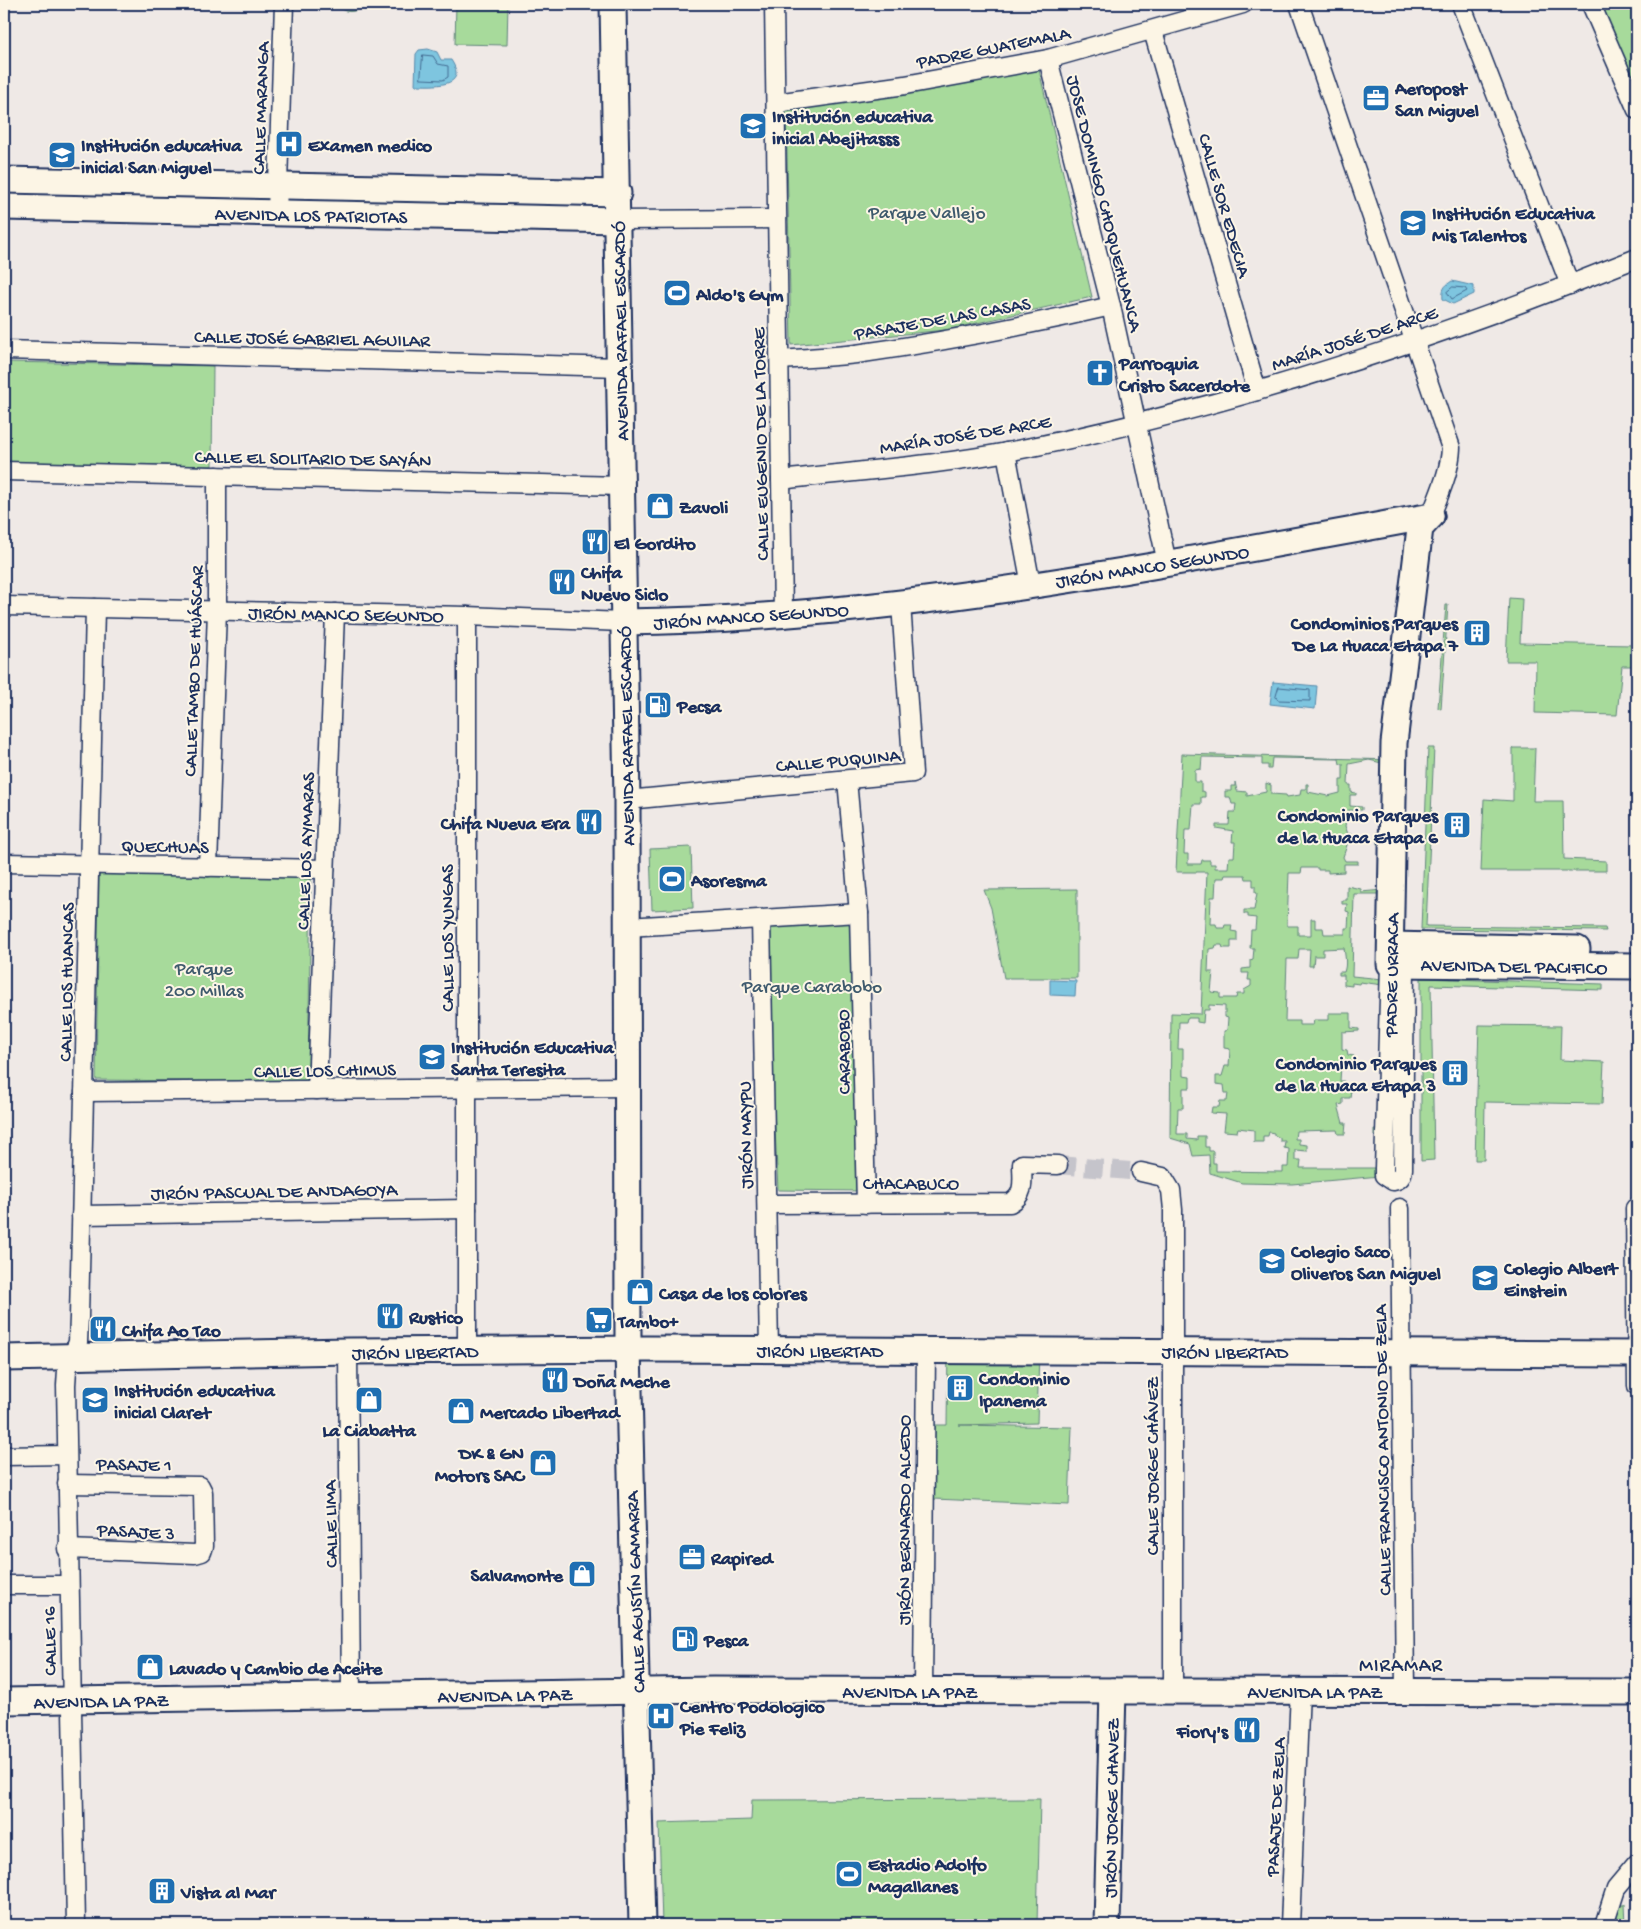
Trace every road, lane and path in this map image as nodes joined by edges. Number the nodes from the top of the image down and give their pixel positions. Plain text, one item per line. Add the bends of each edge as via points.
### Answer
1 (270, 4) edge
2 (284, 4) edge
3 (613, 4) edge
4 (774, 4) edge
5 (1243, 4) edge
6 (1299, 4) edge
7 (1461, 4) edge
8 (1591, 4) edge
9 (1153, 31) junction
10 (1048, 59) junction
11 (776, 103) junction
12 (1637, 110) edge
13 (4, 180) edge
14 (278, 186) junction
15 (618, 193) junction
16 (4, 207) edge
17 (277, 213) junction
18 (777, 219) junction
19 (618, 220) junction
20 (1637, 258) edge
21 (1570, 285) junction
22 (1111, 306) junction
23 (1415, 342) junction
24 (4, 350) edge
25 (780, 360) junction
26 (620, 367) junction
27 (1257, 391) junction
28 (1137, 422) junction
29 (1006, 452) junction
30 (4, 471) edge
31 (217, 476) junction
32 (781, 480) junction
33 (621, 486) junction
34 (1431, 516) junction
35 (1167, 563) junction
36 (1031, 585) junction
37 (901, 604) junction
38 (4, 606) edge
39 (95, 608) junction
40 (217, 610) junction
41 (335, 613) junction
42 (782, 614) junction
43 (467, 616) junction
44 (623, 622) junction
45 (847, 780) junction
46 (627, 800) junction
47 (4, 862) edge
48 (89, 864) junction
49 (208, 867) junction
50 (325, 869) junction
51 (860, 913) junction
52 (761, 919) junction
53 (626, 927) junction
54 (1637, 950) edge
55 (1398, 955) junction
56 (1637, 966) edge
57 (626, 1087) junction
58 (467, 1089) junction
59 (317, 1090) junction
60 (84, 1092) junction
61 (1058, 1166) tunnel mouth
62 (1141, 1172) tunnel mouth
63 (767, 1204) junction
64 (866, 1204) junction
65 (1400, 1208) dead end
66 (1635, 1208) dead end
67 (466, 1209) junction
68 (82, 1215) junction
69 (628, 1349) junction
70 (769, 1349) junction
71 (466, 1350) junction
72 (926, 1350) junction
73 (348, 1351) junction
74 (1172, 1351) junction
75 (1402, 1351) junction
76 (1637, 1354) edge
77 (73, 1357) junction
78 (4, 1358) edge
79 (1637, 1386) edge
80 (66, 1455) junction
81 (4, 1456) edge
82 (67, 1484) junction
83 (68, 1549) junction
84 (202, 1552) joint
85 (4, 1585) edge
86 (68, 1585) junction
87 (923, 1691) junction
88 (1113, 1691) junction
89 (1173, 1691) junction
90 (1300, 1691) junction
91 (1405, 1691) junction
92 (636, 1692) junction
93 (1637, 1692) edge
94 (351, 1696) junction
95 (70, 1700) junction
96 (4, 1701) edge
97 (1637, 1863) edge
98 (76, 1925) edge
99 (642, 1925) edge
100 (1107, 1925) edge
101 (1290, 1925) edge
102 (1604, 1925) edge

1 - 2 street
2 - 14 street, CALLE MARANGA
3 - 15 main road, AVENIDA RAFAEL ESCARDÓ
4 - 11 street, CALLE EUGENIO DE LA TORRE
5 - 9 street, PADRE GUATEMALA
6 - 23 street, PADRE URRACA
7 - 21 street
8 - 12 street
9 - 10 street, PADRE GUATEMALA
9 - 27 street, CALLE SOR EDECIA
10 - 11 street, PADRE GUATEMALA via 905,86
10 - 22 street, JOSE DOMINGO CHOQUEHUANCA
11 - 18 street, CALLE EUGENIO DE LA TORRE
13 - 14 main road, AVENIDA LOS PATRIOTAS
14 - 15 main road, AVENIDA LOS PATRIOTAS
14 - 17 street, CALLE MARANGA
15 - 19 main road, AVENIDA RAFAEL ESCARDÓ
16 - 17 main road, AVENIDA LOS PATRIOTAS
17 - 19 main road, AVENIDA LOS PATRIOTAS
18 - 19 street
18 - 25 street, CALLE EUGENIO DE LA TORRE
19 - 26 main road, AVENIDA RAFAEL ESCARDÓ
20 - 21 street, MARÍA JOSÉ DE ARCE
21 - 23 street, MARÍA JOSÉ DE ARCE
22 - 25 street, PASAJE DE LAS CASAS via 949,340 853,354
22 - 28 street, JOSE DOMINGO CHOQUEHUANCA
23 - 27 street, MARÍA JOSÉ DE ARCE
23 - 34 street, PADRE URRACA via 1451,448 1447,475
24 - 26 street, CALLE JOSÉ GABRIEL AGUILAR
25 - 32 street, CALLE EUGENIO DE LA TORRE
26 - 33 main road, AVENIDA RAFAEL ESCARDÓ
27 - 28 street, MARÍA JOSÉ DE ARCE
28 - 29 street, MARÍA JOSÉ DE ARCE
28 - 35 street, JOSE DOMINGO CHOQUEHUANCA
29 - 32 street, MARÍA JOSÉ DE ARCE
29 - 36 street
30 - 31 street, CALLE EL SOLITARIO DE SAYÁN
31 - 33 street, CALLE EL SOLITARIO DE SAYÁN
31 - 40 street, CALLE TAMBO DE HUÁSCAR
32 - 42 street, CALLE EUGENIO DE LA TORRE
33 - 44 main road, AVENIDA RAFAEL ESCARDÓ
34 - 35 main road, JIRÓN MANCO SEGUNDO
34 - 55 main road, PADRE URRACA via 1434,527 1430,574 1407,760
35 - 36 main road, JIRÓN MANCO SEGUNDO
36 - 37 main road, JIRÓN MANCO SEGUNDO
37 - 42 main road, JIRÓN MANCO SEGUNDO
37 - 45 street, CALLE PUQUINA via 913,773
38 - 39 street, JIRÓN MANCO SEGUNDO
39 - 40 street, JIRÓN MANCO SEGUNDO
39 - 48 street, CALLE LOS HUANCAS
40 - 41 street, JIRÓN MANCO SEGUNDO
40 - 49 street, CALLE TAMBO DE HUÁSCAR
41 - 43 street, JIRÓN MANCO SEGUNDO
41 - 50 street, CALLE LOS AYMARAS
42 - 44 main road, JIRÓN MANCO SEGUNDO
43 - 44 street, JIRÓN MANCO SEGUNDO
43 - 58 street, CALLE LOS YUNGAS
44 - 46 main road, AVENIDA RAFAEL ESCARDÓ
45 - 46 street, CALLE PUQUINA
45 - 51 street, CARABOBO
46 - 53 main road, AVENIDA RAFAEL ESCARDÓ
47 - 48 street, QUECHUAS
48 - 49 street, QUECHUAS
48 - 60 street, CALLE LOS HUANCAS
49 - 50 street, QUECHUAS
50 - 59 street, CALLE LOS AYMARAS
51 - 52 street
51 - 64 street, CARABOBO
52 - 53 street
52 - 63 street, JIRÓN MAYPU
53 - 57 main road, AVENIDA RAFAEL ESCARDÓ
54 - 55 main road, AVENIDA DEL PACIFICO
55 - 55 street, PADRE URRACA via 1384,1169 1384,1175 1393,1182 1402,1176 1403,1169
55 - 56 main road, AVENIDA DEL PACIFICO
57 - 58 street, CALLE LOS CHIMUS
57 - 69 main road, AVENIDA RAFAEL ESCARDÓ
58 - 59 street, CALLE LOS CHIMUS
58 - 67 street, CALLE LOS YUNGAS
59 - 60 street, CALLE LOS CHIMUS
60 - 68 street, CALLE LOS HUANCAS
61 - 64 street, CHACABUCO via 1022,1164 1022,1193 1010,1203
62 - 74 street, CALLE JORGE CHÁVEZ via 1163,1177 1172,1197
63 - 64 street, CHACABUCO
63 - 70 street, JIRÓN MAYPU
65 - 75 street, CALLE FRANCISCO ANTONIO DE ZELA
66 - 76 street
67 - 68 street, JIRÓN PASCUAL DE ANDAGOYA
67 - 71 street, CALLE LOS YUNGAS
68 - 77 street, CALLE LOS HUANCAS via 78,1342
69 - 70 main road, JIRÓN LIBERTAD
69 - 71 main road, JIRÓN LIBERTAD
69 - 92 main road, CALLE AGUSTÍN GAMARRA
70 - 72 main road, JIRÓN LIBERTAD
71 - 73 main road, JIRÓN LIBERTAD
72 - 74 main road, JIRÓN LIBERTAD
72 - 87 street, JIRÓN BERNARDO ALCEDO
73 - 77 main road, JIRÓN LIBERTAD
73 - 94 street, CALLE LIMA
74 - 75 main road, JIRÓN LIBERTAD
74 - 89 street, CALLE JORGE CHÁVEZ
75 - 76 main road, JIRÓN LIBERTAD
75 - 91 street, CALLE FRANCISCO ANTONIO DE ZELA
76 - 79 street
77 - 78 main road, JIRÓN LIBERTAD
77 - 80 street, CALLE 16 via 67,1370
80 - 81 street
80 - 82 street, CALLE 16
82 - 83 street, CALLE 16
82 - 84 street, PASAJE 1 via 200,1486 203,1492
83 - 84 street, PASAJE 3
83 - 86 street, CALLE 16
85 - 86 street
86 - 95 street, CALLE 16
87 - 88 main road, AVENIDA LA PAZ
87 - 92 main road, AVENIDA LA PAZ
88 - 89 main road, AVENIDA LA PAZ
88 - 100 main road, JIRÓN JORGE CHAVEZ
89 - 90 main road, AVENIDA LA PAZ
90 - 91 main road, AVENIDA LA PAZ
90 - 101 street, PASAJE DE ZELA
91 - 93 main road, AVENIDA LA PAZ
92 - 94 main road, AVENIDA LA PAZ
92 - 99 main road, CALLE AGUSTÍN GAMARRA
94 - 95 main road, AVENIDA LA PAZ
95 - 96 main road, AVENIDA LA PAZ
95 - 98 street, CALLE 16
97 - 102 street via 1616,1888

